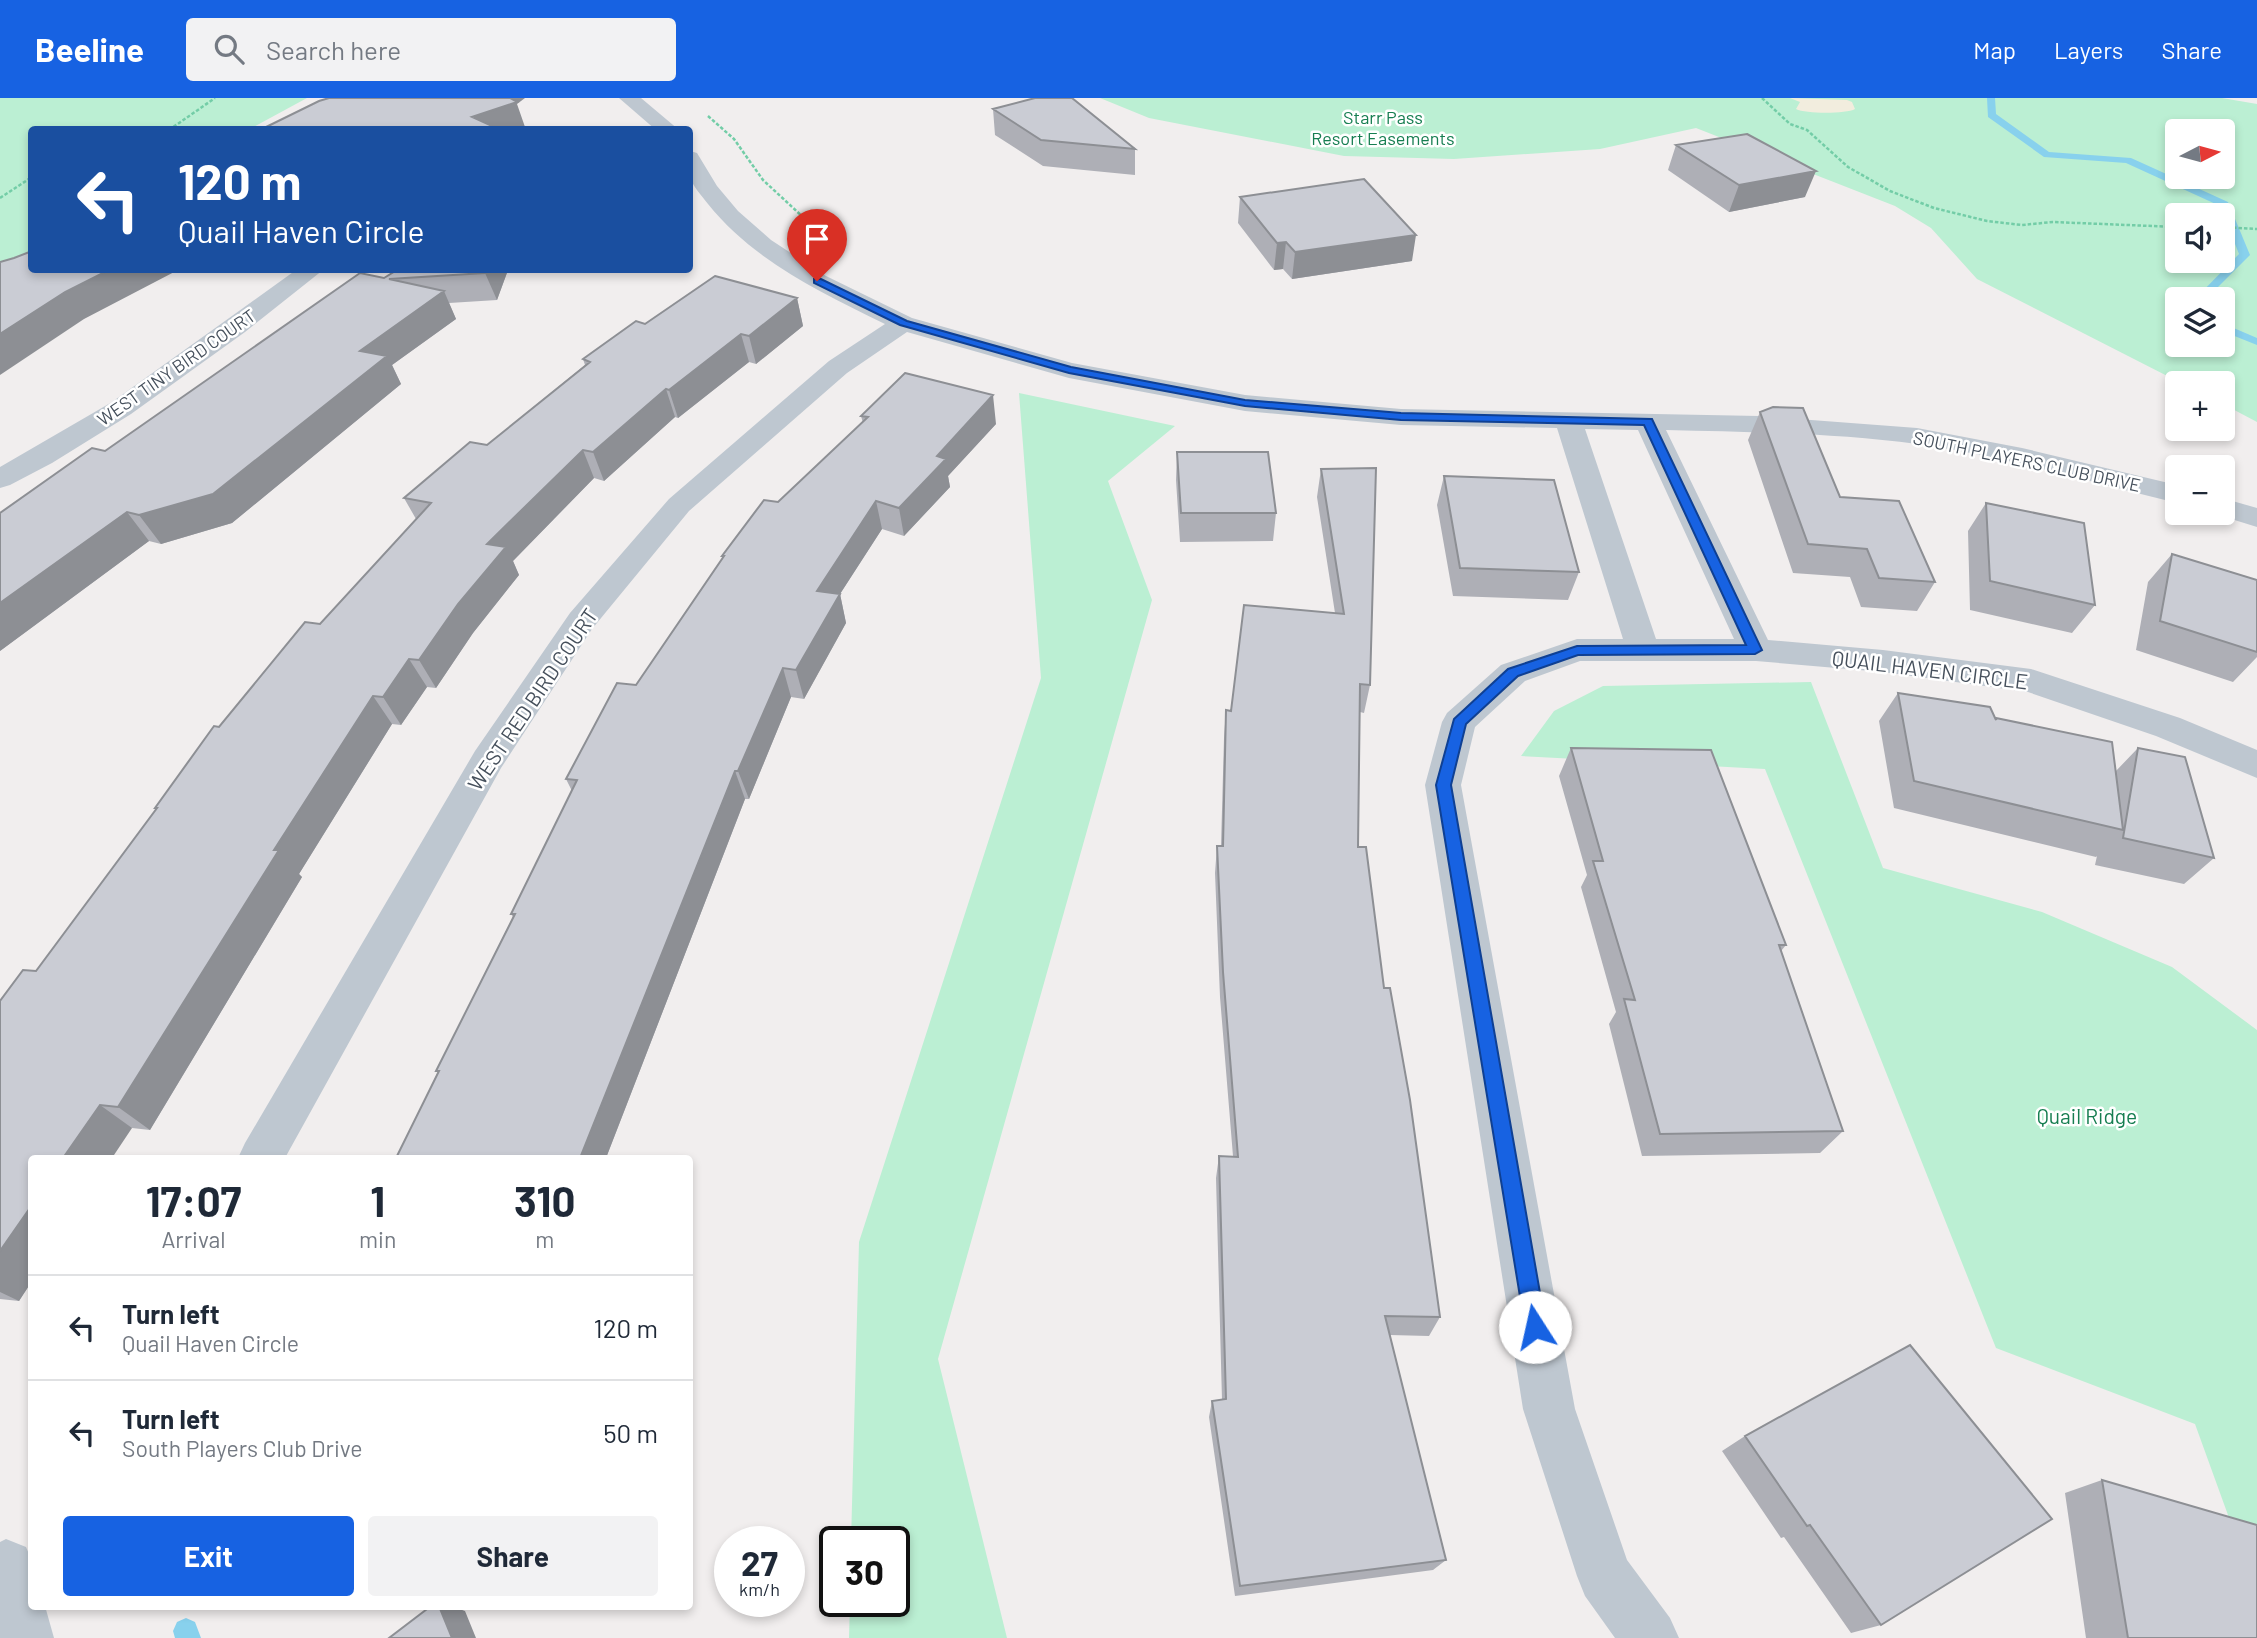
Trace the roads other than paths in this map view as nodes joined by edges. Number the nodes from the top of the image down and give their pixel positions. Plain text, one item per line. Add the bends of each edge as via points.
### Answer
1 (629, 98) edge
2 (664, 126) edge
3 (693, 162) edge
4 (307, 273) edge
5 (903, 323) junction
6 (1568, 420) junction
7 (1648, 421) junction
8 (0, 479) edge
9 (2165, 492) edge
10 (2235, 511) edge
11 (2257, 518) edge
12 (1643, 650) junction
13 (1755, 650) junction
14 (2257, 765) edge
15 (263, 1155) edge
16 (13, 1561) edge
17 (26, 1638) edge
18 (1650, 1638) edge

1 - 2 street
3 - 5 street, SOUTH PLAYERS CLUB DRIVE via 730,216 763,245 817,281
4 - 8 street, WEST TINY BIRD COURT via 135,401
5 - 6 street, SOUTH PLAYERS CLUB DRIVE via 1069,370 1245,403 1401,417
5 - 15 street, WEST RED BIRD COURT via 838,368 679,505 581,621 488,760
6 - 7 street, SOUTH PLAYERS CLUB DRIVE
6 - 12 street
7 - 9 street, SOUTH PLAYERS CLUB DRIVE via 1917,436
7 - 13 street
10 - 11 street
12 - 13 street, QUAIL HAVEN CIRCLE
12 - 18 street, QUAIL HAVEN CIRCLE via 1577,650 1513,673 1459,722 1443,785 1549,1409 1605,1576
13 - 14 street, QUAIL HAVEN CIRCLE via 2031,681 2168,727
16 - 17 street

